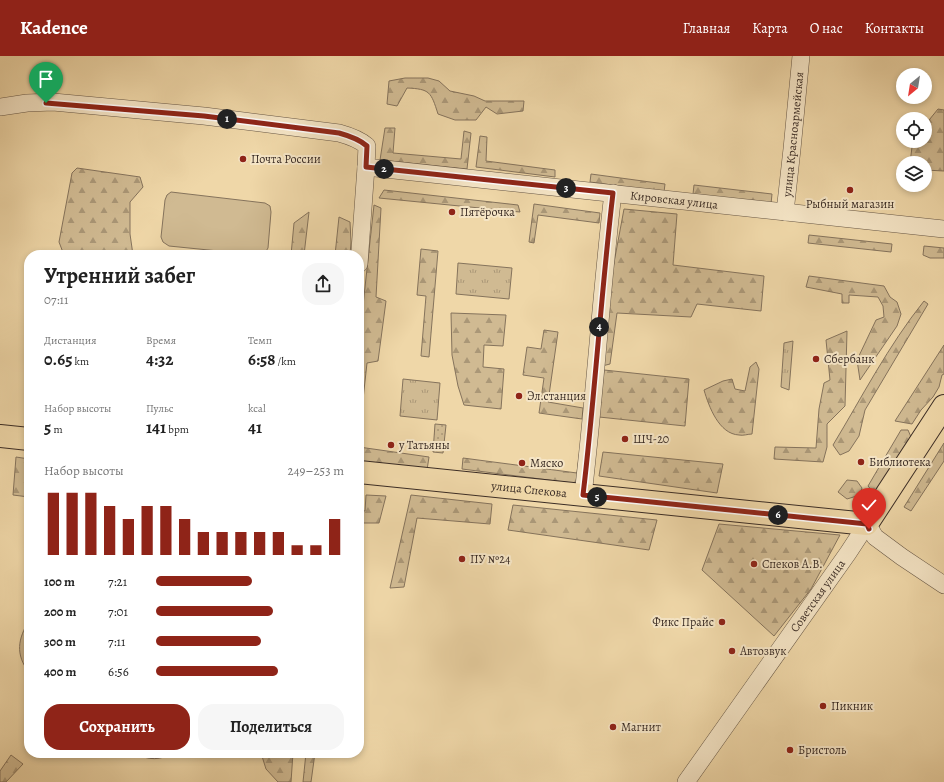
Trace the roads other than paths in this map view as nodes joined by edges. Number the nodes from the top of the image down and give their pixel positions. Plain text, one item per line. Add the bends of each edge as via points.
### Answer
1 (801, 56) edge
2 (0, 107) edge
3 (366, 167) junction
4 (613, 193) junction
5 (785, 212) junction
6 (944, 229) edge
7 (360, 250) edge
8 (944, 406) edge
9 (0, 436) edge
10 (24, 438) edge
11 (364, 473) edge
12 (583, 495) junction
13 (867, 524) junction
14 (944, 585) edge
15 (686, 782) edge

1 - 5 street, улица Красноармейская
2 - 3 street via 53,102 204,116 339,133 353,137 367,146
3 - 4 street, Кировская улица
3 - 7 street
4 - 5 street, Кировская улица
4 - 12 street
5 - 6 street, Кировская улица
8 - 13 main road, Советская улица
9 - 10 main road
11 - 12 main road, улица Спекова
12 - 13 main road, улица Спекова
13 - 14 street via 875,537
13 - 15 street, Советская улица

